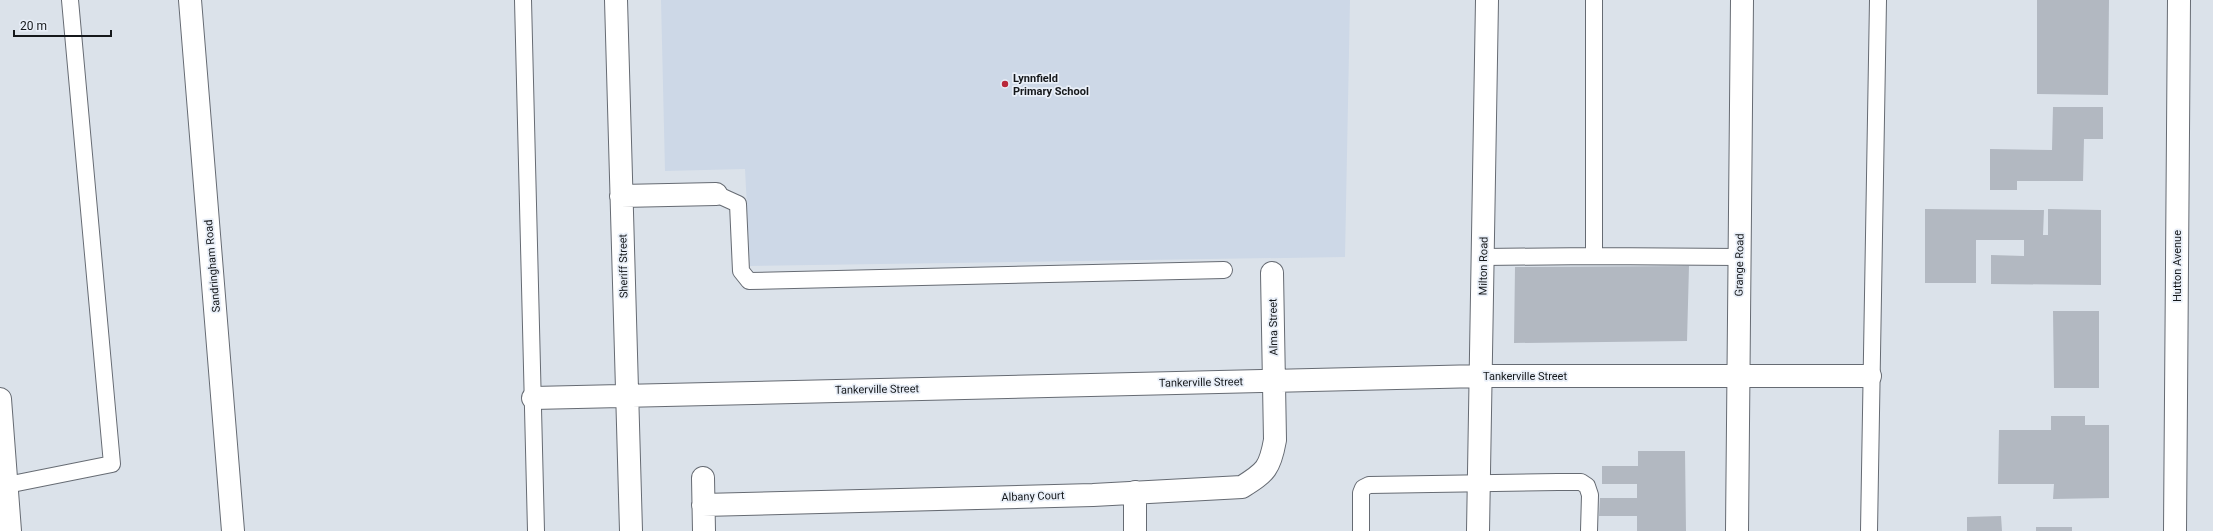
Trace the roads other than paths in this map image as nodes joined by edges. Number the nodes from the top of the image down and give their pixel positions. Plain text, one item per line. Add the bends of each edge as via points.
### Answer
1 (70, 0) edge
2 (190, 0) edge
3 (523, 0) edge
4 (616, 0) edge
5 (1487, 0) edge
6 (1594, 0) edge
7 (1742, 0) edge
8 (1878, 0) edge
9 (2179, 0) edge
10 (716, 194) joint
11 (621, 196) junction
12 (1594, 256) junction
13 (1483, 257) junction
14 (1739, 257) junction
15 (1224, 270) dead end
16 (1272, 273) dead end
17 (1738, 375) junction
18 (1481, 376) junction
19 (1870, 376) junction
20 (1274, 380) junction
21 (626, 395) junction
22 (533, 398) junction
23 (0, 399) edge
24 (702, 478) dead end
25 (1478, 482) junction
26 (7, 485) junction
27 (1135, 492) junction
28 (703, 505) junction
29 (10, 531) edge
30 (233, 531) edge
31 (536, 531) edge
32 (631, 531) edge
33 (704, 531) edge
34 (1135, 531) edge
35 (1361, 531) edge
36 (1478, 531) edge
37 (1589, 531) edge
38 (1737, 531) edge
39 (1869, 531) edge
40 (2175, 531) edge

1 - 26 lane via 112,464
2 - 30 street, Sandringham Road
3 - 22 lane
4 - 11 street, Sheriff Street
5 - 13 street, Milton Road
6 - 12 lane
7 - 14 street, Grange Road
8 - 19 lane
9 - 40 street, Hutton Avenue
10 - 11 street
10 - 15 lane via 738,204 741,271 749,281
11 - 21 street, Sheriff Street
12 - 13 lane
12 - 14 lane
13 - 18 street, Milton Road
14 - 17 street, Grange Road
16 - 20 street, Alma Street
17 - 18 street, Tankerville Street
17 - 19 street, Tankerville Street
17 - 38 street, Grange Road
18 - 20 street, Tankerville Street
18 - 25 street, Milton Road
19 - 39 lane
20 - 21 street, Tankerville Street
20 - 27 street, Albany Court via 1276,440 1271,462 1260,476 1242,487
21 - 22 street, Tankerville Street
21 - 32 street, Sheriff Street
22 - 31 lane
23 - 26 street
24 - 28 street
25 - 35 lane via 1369,485 1363,488 1361,493
25 - 36 street, Milton Road
25 - 37 lane via 1581,482 1587,486 1590,495
26 - 29 street
27 - 28 street, Albany Court
27 - 34 street
28 - 33 street

